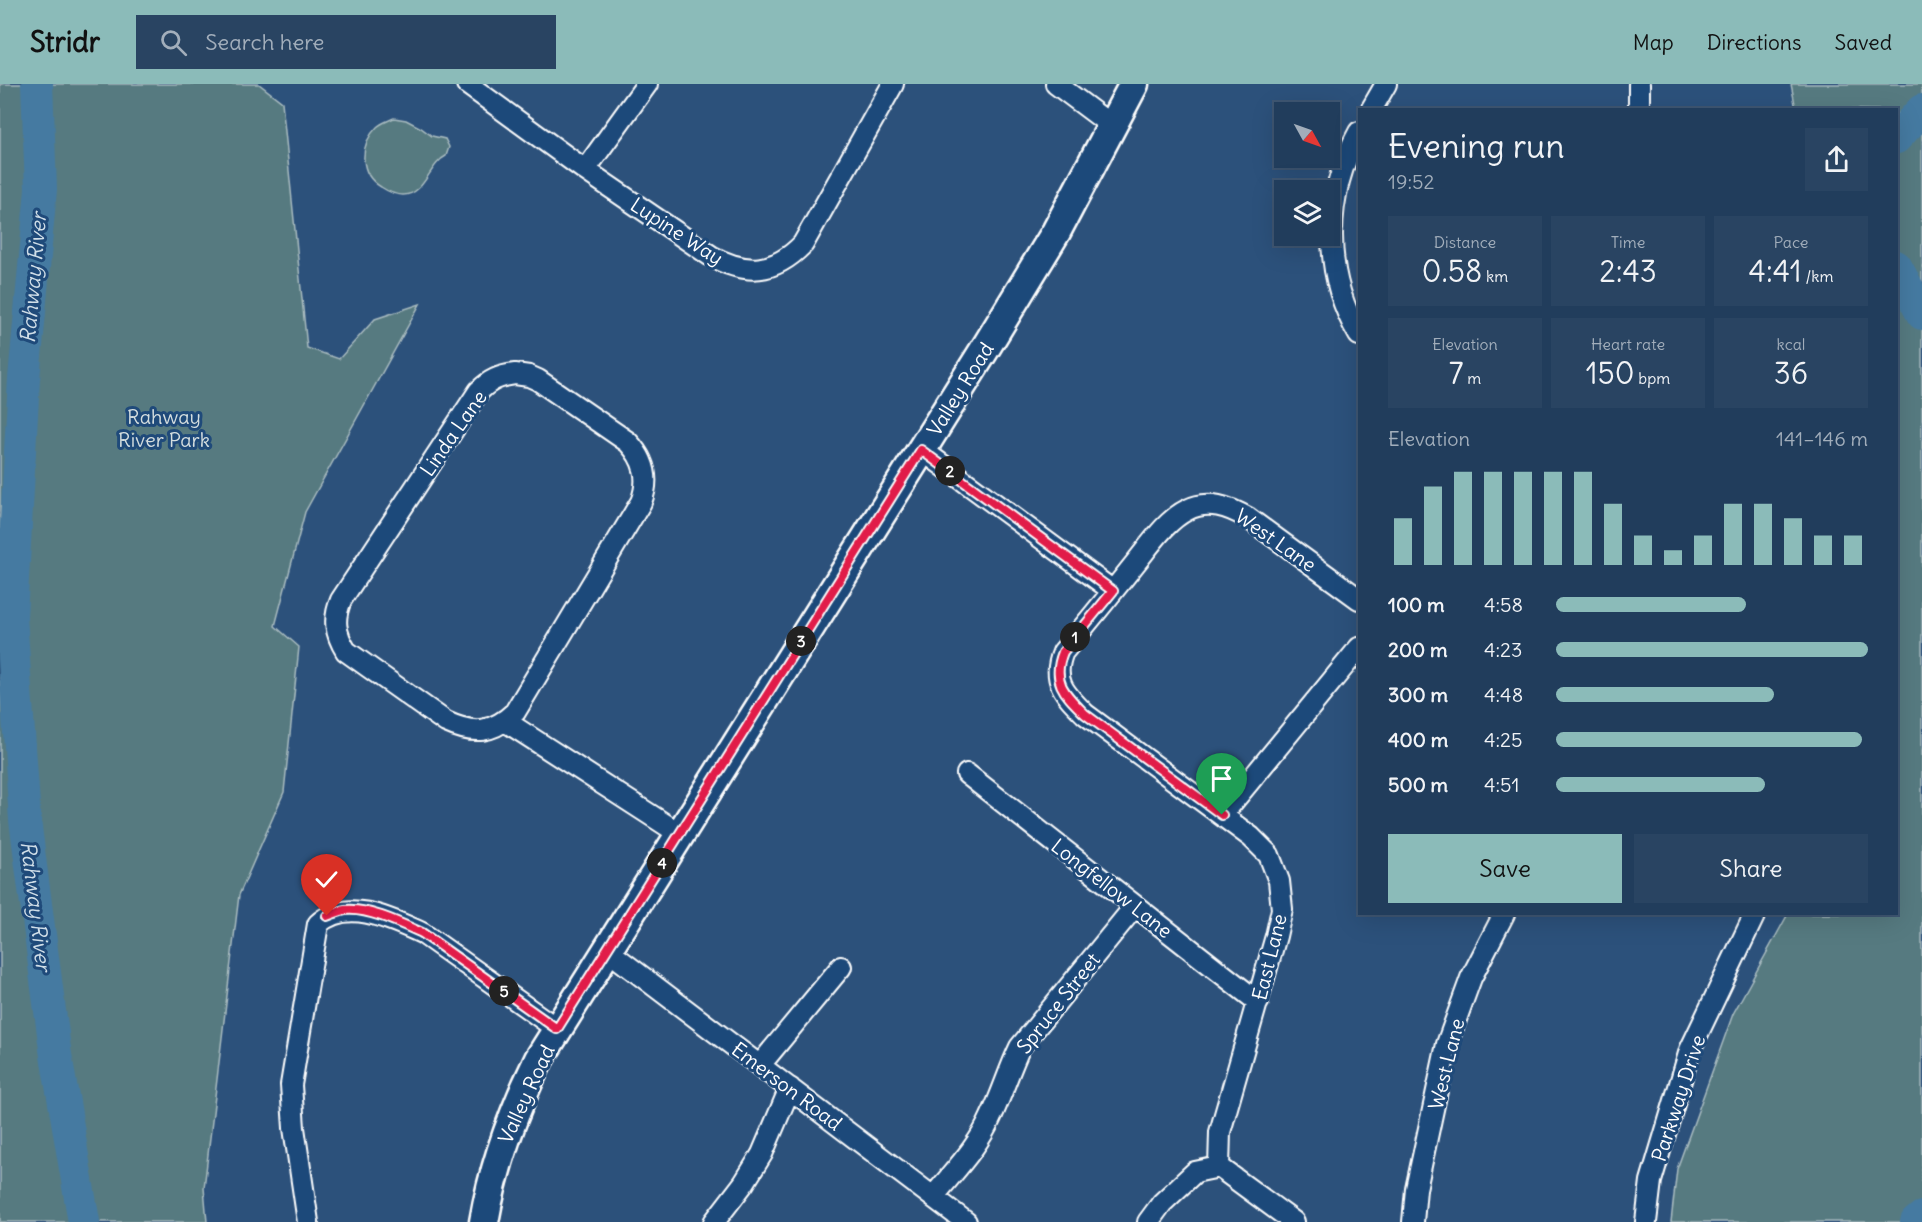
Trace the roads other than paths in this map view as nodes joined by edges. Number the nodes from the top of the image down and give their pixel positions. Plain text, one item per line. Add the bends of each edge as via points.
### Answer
1 (467, 84) edge
2 (647, 84) edge
3 (893, 84) edge
4 (1056, 84) edge
5 (1134, 84) edge
6 (1386, 84) edge
7 (1638, 84) edge
8 (1372, 108) edge
9 (1639, 108) edge
10 (1112, 126) junction
11 (1358, 134) edge
12 (585, 170) junction
13 (1358, 333) edge
14 (921, 450) junction
15 (1113, 591) junction
16 (1358, 598) edge
17 (1358, 649) edge
18 (505, 721) junction
19 (967, 774) dead end
20 (1222, 815) junction
21 (680, 834) junction
22 (1135, 906) junction
23 (1503, 915) edge
24 (1755, 915) edge
25 (607, 950) junction
26 (841, 967) dead end
27 (1258, 1002) junction
28 (557, 1029) junction
29 (760, 1065) junction
30 (790, 1088) junction
31 (1219, 1167) junction
32 (934, 1196) junction
33 (308, 1222) edge
34 (484, 1222) edge
35 (714, 1222) edge
36 (966, 1222) edge
37 (1148, 1222) edge
38 (1294, 1222) edge
39 (1413, 1222) edge
40 (1646, 1222) edge

1 - 12 street, Lupine Way
2 - 12 street
3 - 12 street, Lupine Way via 803,244 770,267 729,266
4 - 10 street
5 - 10 street, Valley Road
6 - 8 street
7 - 9 street
10 - 14 street, Valley Road via 1056,232
11 - 13 street via 1341,172 1331,233 1340,293
14 - 15 street
14 - 21 street, Valley Road
15 - 16 street, West Lane via 1163,529 1187,510 1214,505 1232,508 1248,518
15 - 20 street, East Lane via 1063,652 1058,663 1065,695
17 - 20 street
18 - 18 street, Linda Lane via 515,712 641,502 646,483 645,468 628,442 538,380 515,374 501,376 478,392 341,600 335,626 346,651 446,722 477,731
18 - 21 street
19 - 22 street, Longfellow Lane
20 - 27 street, East Lane via 1269,855 1279,881 1282,909
21 - 25 street, Valley Road
22 - 27 street, Longfellow Lane
22 - 32 street, Spruce Street via 1020,1047 976,1144
23 - 39 street, West Lane via 1471,978 1447,1044 1416,1189
24 - 40 street, Parkway Drive via 1690,1050 1651,1181
25 - 28 street, Valley Road
25 - 29 street, Emerson Road
26 - 29 street
27 - 31 street, East Lane via 1220,1132
28 - 33 street via 422,933 366,913 346,910 327,916 318,924 291,1085
28 - 34 street, Valley Road via 517,1104 500,1150
29 - 30 street, Emerson Road
30 - 32 street, Emerson Road
30 - 35 street via 762,1154
31 - 37 street via 1195,1172
31 - 38 street
32 - 36 street, Emerson Road

